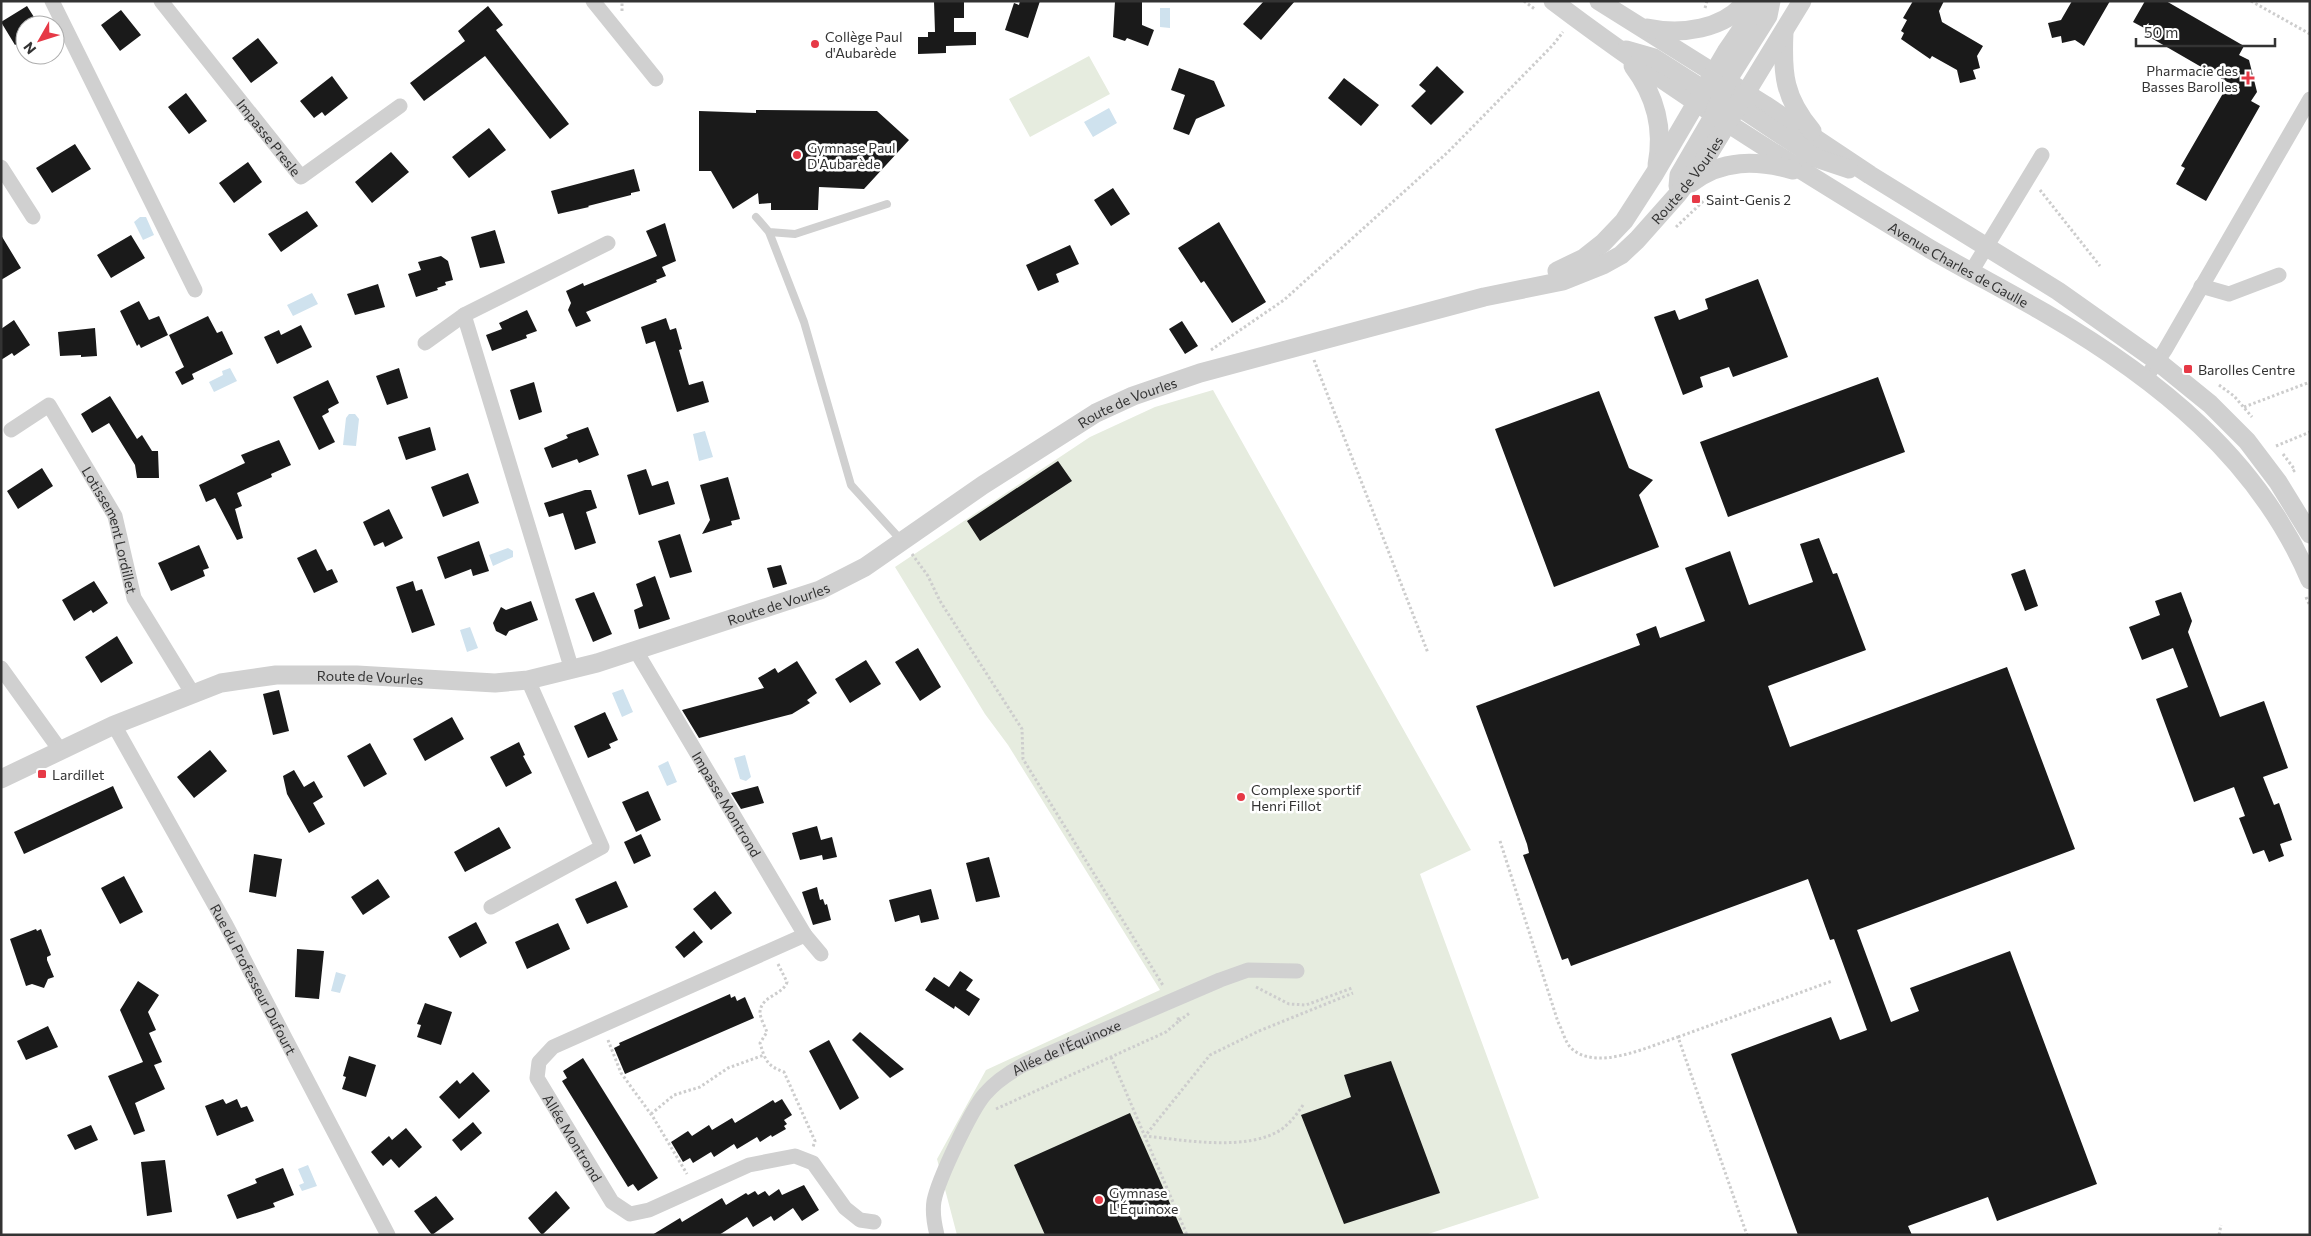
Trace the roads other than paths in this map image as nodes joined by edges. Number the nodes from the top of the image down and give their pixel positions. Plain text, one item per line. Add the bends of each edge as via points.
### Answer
1 (52, 1) edge
2 (161, 1) edge
3 (593, 1) edge
4 (1553, 1) edge
5 (1600, 1) edge
6 (1746, 1) edge
7 (1761, 1) edge
8 (1771, 1) edge
9 (1802, 1) edge
10 (1638, 26) junction
11 (1785, 29) junction
12 (1612, 46) junction
13 (656, 80) dead end
14 (1715, 98) junction
15 (2310, 99) edge
16 (1742, 100) junction
17 (400, 106) dead end
18 (1825, 145) junction
19 (2042, 155) dead end
20 (1, 167) edge
21 (1655, 173) junction
22 (1809, 174) junction
23 (1870, 175) junction
24 (1677, 195) junction
25 (887, 204) dead end
26 (33, 217) dead end
27 (756, 217) dead end
28 (769, 232) junction
29 (608, 243) dead end
30 (1986, 247) junction
31 (1971, 272) junction
32 (2279, 275) dead end
33 (2201, 286) junction
34 (195, 290) dead end
35 (1515, 291) junction
36 (464, 314) junction
37 (425, 343) dead end
38 (2157, 362) junction
39 (2146, 379) junction
40 (11, 430) dead end
41 (2310, 534) edge
42 (903, 542) junction
43 (2306, 584) edge
44 (636, 650) junction
45 (1, 668) edge
46 (572, 670) junction
47 (528, 680) junction
48 (193, 694) junction
49 (114, 725) junction
50 (60, 750) junction
51 (1, 779) edge
52 (491, 906) dead end
53 (805, 935) junction
54 (822, 954) dead end
55 (1297, 971) dead end
56 (874, 1222) dead end
57 (388, 1235) edge
58 (937, 1235) edge

1 - 34 street
2 - 17 street, Impasse Presle via 301,177
3 - 13 street
4 - 12 street
5 - 10 street, Avenue Charles de Gaulle via 1623,12
6 - 10 street via 1729,17 1704,28 1660,31
7 - 14 street, Route de Vourles
8 - 14 street via 1768,16
9 - 11 street
10 - 14 street, Avenue Charles de Gaulle
11 - 16 street
11 - 18 street via 1783,62 1789,97 1801,118
12 - 14 street via 1654,58
12 - 21 street via 1642,77 1654,103 1660,135
14 - 16 street
14 - 21 street, Route de Vourles
14 - 22 street, Avenue Charles de Gaulle
14 - 24 street via 1679,174
15 - 33 street
16 - 18 street, Avenue Charles de Gaulle
16 - 23 street via 1816,158
18 - 23 street, Avenue Charles de Gaulle
19 - 30 street
20 - 26 street
21 - 35 street, Route de Vourles via 1624,221 1603,243 1584,258
22 - 24 street, Route de Vourles via 1771,164 1733,164 1703,174
22 - 31 street, Avenue Charles de Gaulle
23 - 30 street, Avenue Charles de Gaulle
24 - 35 street, Route de Vourles via 1638,240 1603,265 1563,281
25 - 28 lane via 795,234
27 - 28 lane
28 - 42 lane via 804,322 852,485
29 - 36 street
30 - 31 street
30 - 38 street, Avenue Charles de Gaulle via 2058,291
31 - 39 street, Avenue Charles de Gaulle via 2047,315
32 - 33 street via 2229,294
33 - 38 street
35 - 42 street, Route de Vourles via 1200,373 1133,396 1096,413
36 - 37 street
36 - 46 street
38 - 39 street
38 - 41 street, Avenue Charles de Gaulle via 2210,404 2247,441 2278,482
39 - 43 street, Avenue Charles de Gaulle via 2200,422 2262,494 2296,548
40 - 48 street, Lotissement Lordillet via 49,405 115,516 134,598
42 - 44 street, Route de Vourles via 865,567 820,590
44 - 46 street, Route de Vourles
44 - 53 street, Impasse Montrond
45 - 50 street
46 - 47 street, Route de Vourles
47 - 48 street, Route de Vourles via 495,683 357,674 276,676 222,683
47 - 52 street via 602,847
48 - 49 street, Route de Vourles
49 - 50 street, Route de Vourles
49 - 57 street, Rue du Professeur Dufourt via 226,925
50 - 51 street, Route de Vourles
53 - 54 street, Impasse Montrond
53 - 56 street, Allée Montrond via 553,1047 540,1062 537,1078 612,1202 630,1214 649,1210 749,1165 795,1156 814,1163 845,1208 860,1220
55 - 58 street, Allée de l'Équinoxe via 1248,970 1170,1000 1009,1073 988,1090 975,1107 936,1194 933,1214

